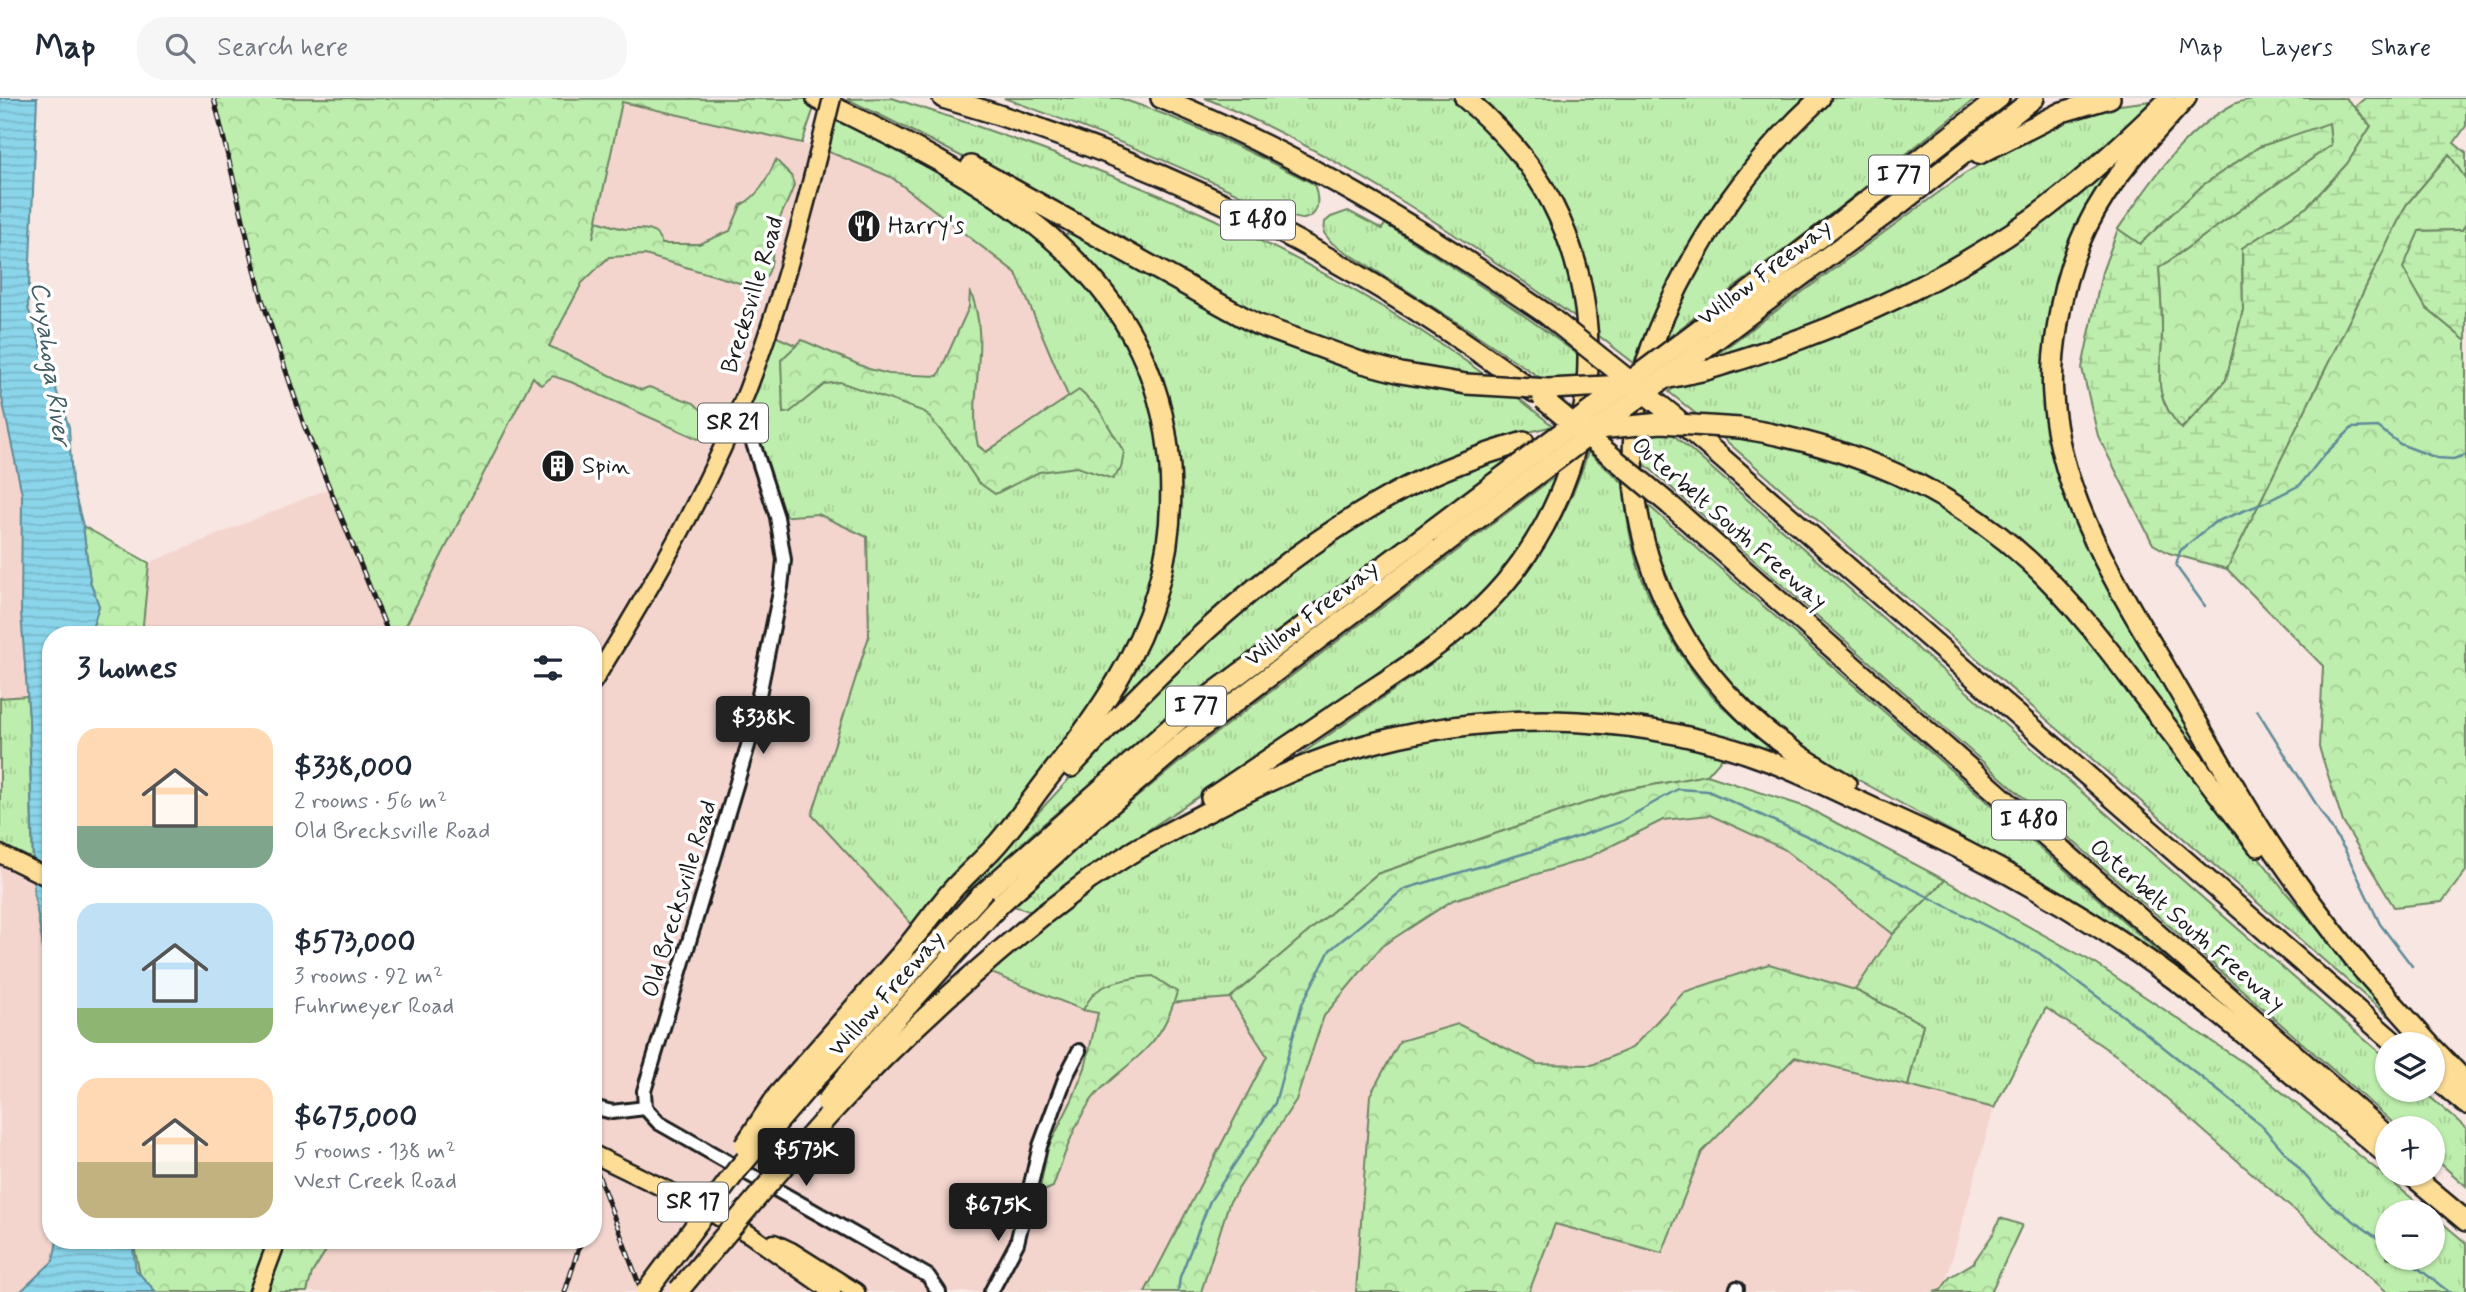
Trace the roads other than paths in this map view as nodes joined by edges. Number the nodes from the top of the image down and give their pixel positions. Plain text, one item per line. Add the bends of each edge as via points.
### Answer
1 (816, 98) edge
2 (832, 98) edge
3 (943, 98) edge
4 (966, 98) edge
5 (1148, 98) edge
6 (1161, 98) edge
7 (1465, 98) edge
8 (1820, 98) edge
9 (1999, 98) edge
10 (2034, 98) edge
11 (2110, 98) edge
12 (2171, 98) edge
13 (2186, 98) edge
14 (1003, 116) junction
15 (1206, 116) junction
16 (1900, 202) junction
17 (1770, 287) junction
18 (733, 424) junction
19 (1436, 539) junction
20 (602, 667) edge
21 (1922, 830) junction
22 (998, 844) junction
23 (1130, 853) junction
24 (0, 854) edge
25 (42, 874) edge
26 (2365, 972) junction
27 (2382, 1032) edge
28 (2419, 1032) edge
29 (1079, 1051) dead end
30 (2445, 1060) edge
31 (2466, 1082) edge
32 (2445, 1086) edge
33 (2466, 1104) edge
34 (645, 1108) junction
35 (602, 1109) edge
36 (2375, 1125) edge
37 (2375, 1145) edge
38 (602, 1158) edge
39 (2424, 1186) edge
40 (2443, 1186) edge
41 (2466, 1207) edge
42 (2466, 1221) edge
43 (749, 1234) junction
44 (274, 1249) edge
45 (678, 1291) edge
46 (258, 1292) edge
47 (645, 1292) edge
48 (832, 1292) edge
49 (856, 1292) edge
50 (939, 1292) edge
51 (991, 1292) edge

1 - 12 highway, bridge via 857,111 975,168 1256,324 1401,373 1535,389 1598,388 1706,370 1838,326 1889,303 1952,270 2033,218
1 - 22 highway via 992,192 1082,265 1135,340 1166,427 1170,531 1150,613 1104,702
2 - 18 main road, Brecksville Road / SR 21, bridge via 775,310
3 - 14 highway, Outerbelt South Freeway / I 480
4 - 14 highway
5 - 15 highway
6 - 15 highway, Outerbelt South Freeway / I 480
7 - 23 highway via 1530,166 1552,203 1577,265 1588,331 1588,372 1577,448 1560,497 1513,573 1476,614 1410,665
8 - 21 highway via 1730,200 1665,315 1643,376 1638,407 1633,459 1636,502 1663,600 1688,646 1722,689 1768,733
9 - 17 highway, Willow Freeway / I 77
10 - 16 highway, Willow Freeway / I 77
11 - 16 highway via 2062,112 2009,137
13 - 26 highway via 2104,196 2075,254 2056,337 2053,397 2057,427 2079,504 2147,636 2275,851
14 - 36 highway, Outerbelt South Freeway / I 480, bridge via 1169,177 1312,248 1426,316 1543,399 1670,505
15 - 27 highway, Outerbelt South Freeway / I 480, bridge via 1334,180 1436,240 1546,314 1676,418
16 - 17 highway, Willow Freeway / I 77
17 - 19 highway, Willow Freeway / I 77, bridge
18 - 20 main road, Brecksville Road / SR 21 via 675,543
18 - 34 street, Old Brecksville Road via 752,440 768,488 781,536 781,587 750,739 644,1091
19 - 45 highway, Willow Freeway / I 77, bridge via 1189,737 1001,903 862,1056
19 - 47 highway, Willow Freeway / I 77, bridge via 1188,712 978,898 737,1170
21 - 23 highway via 1770,762 1730,749 1624,726 1534,721 1420,732 1315,761 1248,790
21 - 37 highway via 2111,934 2213,1009
22 - 26 highway, bridge via 1136,697 1217,620 1304,551 1371,506 1464,461 1524,442 1625,425 1699,424 1812,442 1886,469 1948,500 2003,538 2096,633 2275,868
22 - 47 highway, bridge via 954,888 778,1095
23 - 45 highway, bridge via 979,968 879,1063
24 - 25 main road
26 - 28 highway
29 - 51 street via 1040,1146 1017,1243
30 - 31 highway
32 - 33 highway
34 - 35 street
34 - 50 street via 659,1123 928,1276
38 - 43 main road, SR 17
39 - 42 highway
40 - 41 highway
43 - 48 main road, SR 17
43 - 49 main road, SR 17 via 791,1251
44 - 46 main road

